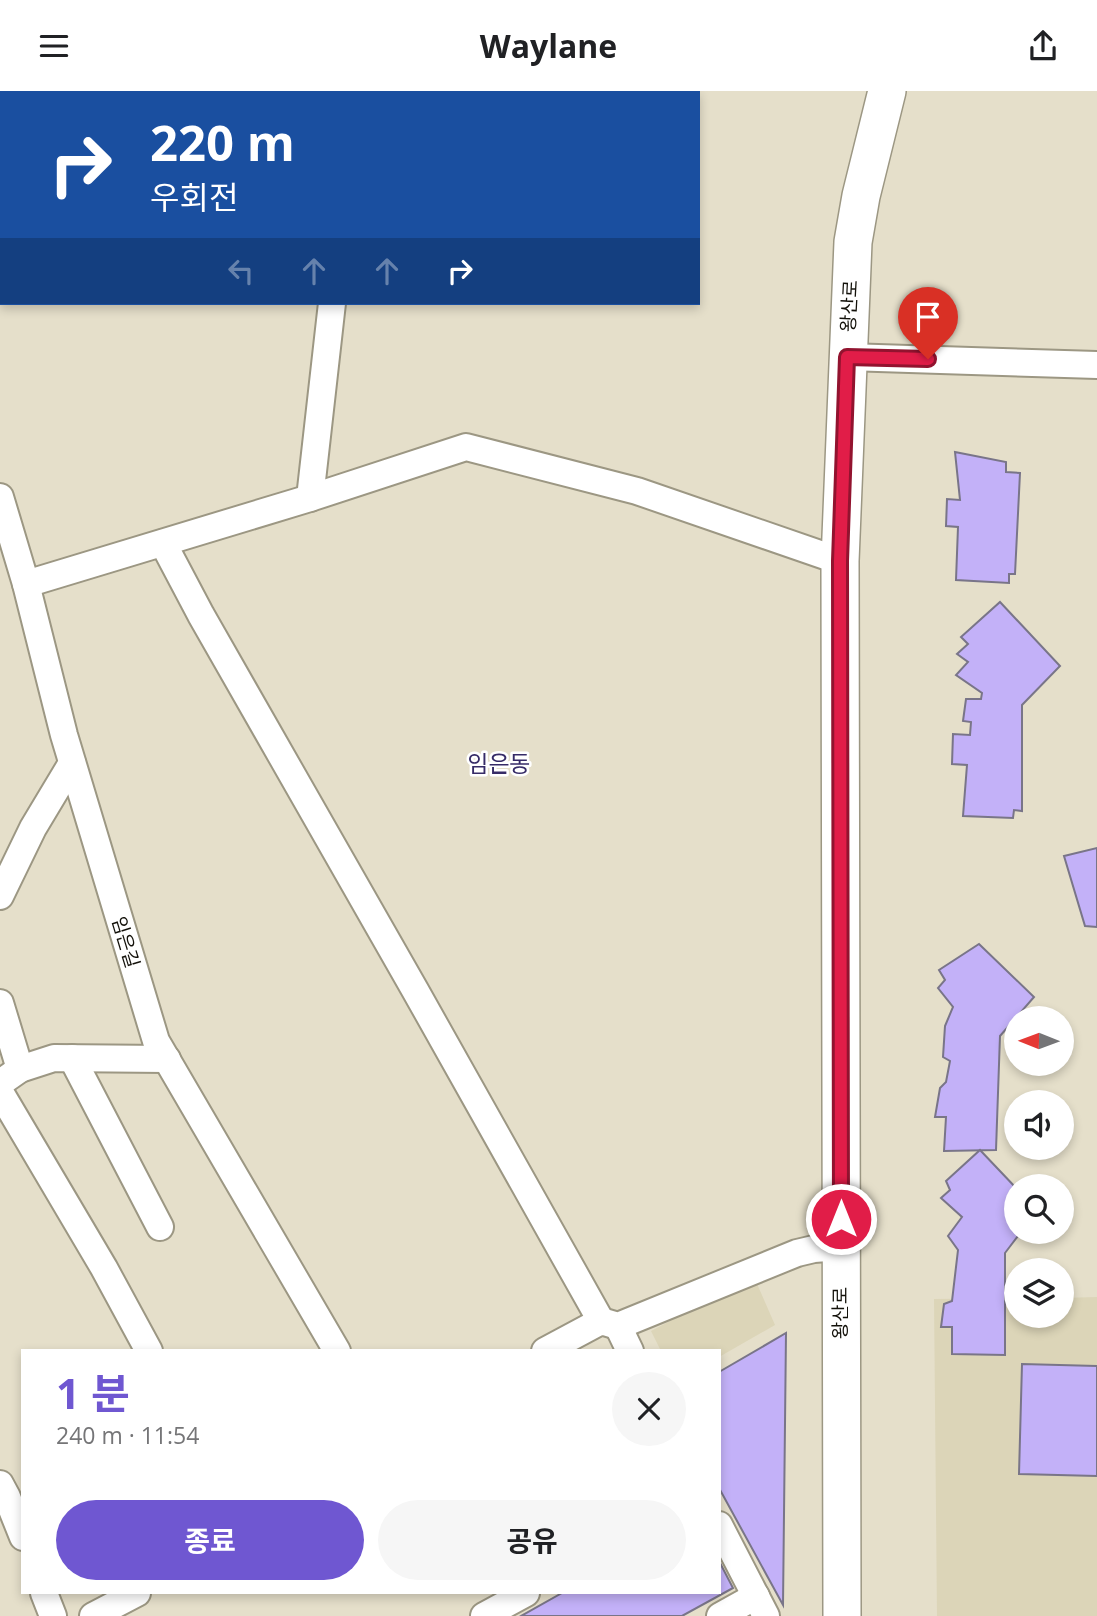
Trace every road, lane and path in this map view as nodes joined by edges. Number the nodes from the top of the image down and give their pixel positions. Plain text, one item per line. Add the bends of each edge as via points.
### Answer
1 (887, 91) edge
2 (332, 305) edge
3 (847, 357) junction
4 (1097, 365) edge
5 (0, 497) edge
6 (310, 498) junction
7 (163, 543) junction
8 (840, 561) junction
9 (26, 584) junction
10 (72, 763) junction
11 (0, 896) edge
12 (0, 1003) edge
13 (72, 1058) junction
14 (167, 1059) junction
15 (7, 1071) edge
16 (0, 1092) edge
17 (160, 1227) dead end
18 (841, 1247) junction
19 (609, 1324) junction
20 (148, 1349) edge
21 (336, 1349) edge
22 (550, 1349) edge
23 (628, 1349) edge
24 (0, 1484) edge
25 (721, 1529) edge
26 (21, 1532) edge
27 (44, 1594) edge
28 (135, 1594) edge
29 (524, 1594) edge
30 (761, 1606) edge
31 (486, 1609) edge
32 (53, 1616) edge
33 (93, 1616) edge
34 (720, 1616) edge
35 (842, 1616) edge

1 - 3 street, 왕산로 via 853,242
2 - 6 street
3 - 4 street
3 - 8 street, 왕산로
5 - 9 street, 임은길
6 - 7 street
6 - 8 street via 466,447 637,491
7 - 9 street
7 - 19 street
8 - 18 street, 왕산로
9 - 10 street, 임은길
10 - 11 street
10 - 14 street, 임은길 via 156,1041
12 - 15 street
13 - 14 street
13 - 15 street via 54,1058
13 - 17 street
14 - 21 street, 임은길
16 - 20 street
18 - 19 street via 797,1253
18 - 35 street, 왕산로
19 - 22 street
19 - 23 street
24 - 26 street
25 - 30 street
27 - 32 street
28 - 33 street
29 - 31 street
30 - 34 street

